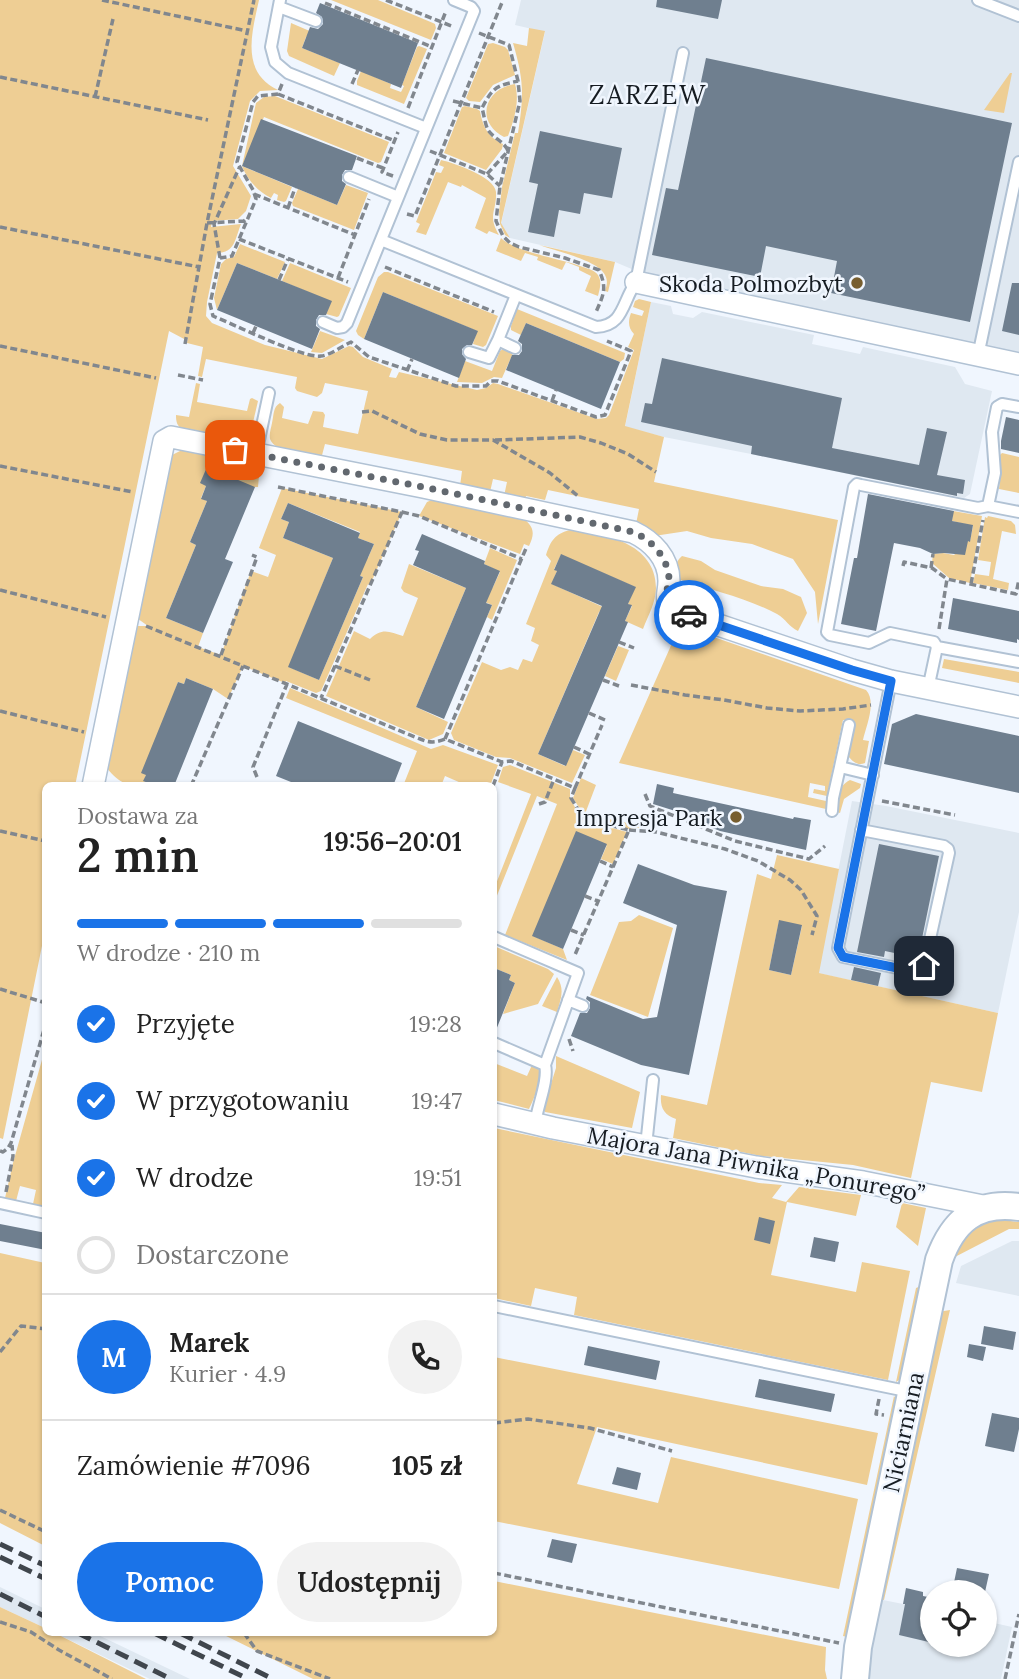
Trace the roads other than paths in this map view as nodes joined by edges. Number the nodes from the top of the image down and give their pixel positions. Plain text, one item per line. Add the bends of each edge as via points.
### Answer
1 (454, 0) edge
2 (978, 0) edge
3 (280, 3) edge
4 (1019, 16) edge
5 (316, 21) dead end
6 (683, 53) dead end
7 (426, 128) junction
8 (1019, 162) edge
9 (349, 177) dead end
10 (398, 197) junction
11 (381, 240) junction
12 (636, 282) junction
13 (514, 299) junction
14 (323, 322) dead end
15 (498, 340) junction
16 (515, 348) dead end
17 (469, 352) dead end
18 (978, 356) junction
19 (1019, 364) edge
20 (269, 393) dead end
21 (1019, 407) edge
22 (256, 454) junction
23 (986, 509) junction
24 (1019, 512) edge
25 (937, 646) junction
26 (1019, 662) edge
27 (891, 681) junction
28 (928, 689) junction
29 (1019, 707) edge
30 (849, 725) dead end
31 (840, 767) junction
32 (873, 775) junction
33 (94, 782) edge
34 (832, 811) dead end
35 (861, 830) junction
36 (497, 938) edge
37 (568, 1000) junction
38 (583, 1006) dead end
39 (497, 1045) edge
40 (545, 1065) junction
41 (653, 1080) dead end
42 (497, 1115) edge
43 (535, 1124) junction
44 (646, 1146) junction
45 (1, 1204) edge
46 (988, 1206) junction
47 (1019, 1207) edge
48 (42, 1212) edge
49 (497, 1307) edge
50 (911, 1392) junction
51 (855, 1679) edge

1 - 7 lane via 474,11
2 - 4 lane
3 - 5 lane
3 - 7 lane via 271,47 275,62 288,73
6 - 12 lane
7 - 10 lane
8 - 18 lane
9 - 10 lane
10 - 11 lane
11 - 13 lane
11 - 14 lane via 347,323 337,328
12 - 13 lane via 617,320 608,326 596,327
12 - 18 street
13 - 15 lane
15 - 16 lane
15 - 17 lane via 489,358
18 - 19 street
20 - 22 lane
21 - 23 lane via 997,407 992,432 995,474
22 - 27 street via 634,532 647,538 664,561 667,600 677,611
22 - 33 street via 171,437 164,441 116,618
23 - 24 lane
23 - 25 lane via 854,487 827,632 869,643 890,633
25 - 26 lane
25 - 28 lane
27 - 28 street
27 - 32 lane
28 - 29 street
30 - 31 lane
31 - 32 lane
31 - 34 lane
32 - 35 lane
35 - 35 lane via 838,948 843,957 917,972 924,966 948,849
36 - 37 lane via 578,973
37 - 38 lane
37 - 40 lane
39 - 40 lane
40 - 43 lane via 547,1075
41 - 44 lane
42 - 43 street, Majora Jana Piwnika „Ponurego”
43 - 44 street, Majora Jana Piwnika „Ponurego”
44 - 46 street, Majora Jana Piwnika „Ponurego”
45 - 48 lane
46 - 47 street, Majora Jana Piwnika „Ponurego”
46 - 50 street, Niciarniana via 956,1226 945,1242
49 - 50 lane
50 - 51 street, Niciarniana

